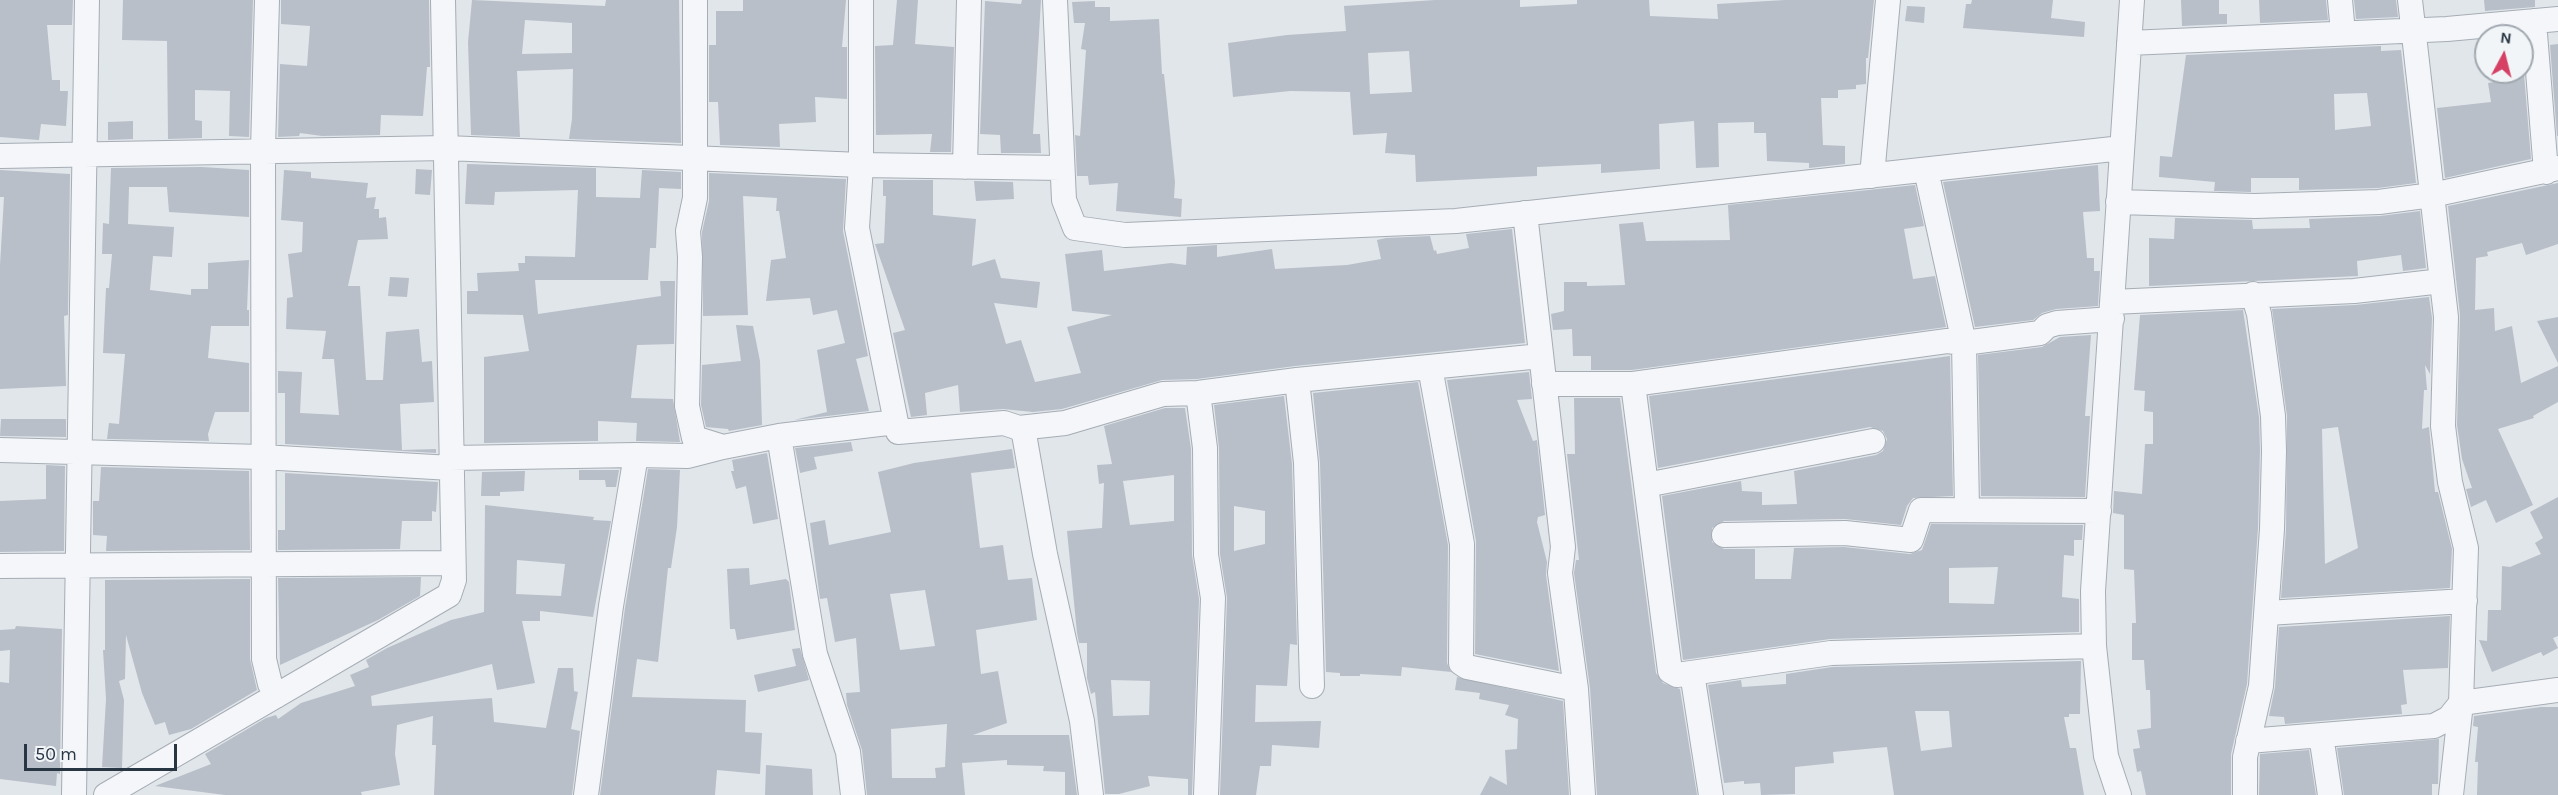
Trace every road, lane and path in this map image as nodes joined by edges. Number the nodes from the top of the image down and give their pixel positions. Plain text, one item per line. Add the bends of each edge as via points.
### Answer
1 (87, 0) edge
2 (267, 0) edge
3 (442, 0) edge
4 (695, 0) edge
5 (861, 0) edge
6 (969, 0) edge
7 (1055, 0) edge
8 (1888, 0) edge
9 (2132, 0) edge
10 (2340, 0) edge
11 (2410, 0) edge
12 (2547, 15) edge
13 (2412, 30) junction
14 (2343, 33) junction
15 (2129, 43) junction
16 (446, 148) junction
17 (2122, 148) junction
18 (263, 150) junction
19 (86, 155) junction
20 (0, 156) edge
21 (694, 158) junction
22 (861, 165) junction
23 (965, 167) junction
24 (1061, 168) junction
25 (1926, 170) junction
26 (2552, 170) edge
27 (1872, 176) junction
28 (2432, 195) junction
29 (2118, 202) junction
30 (1525, 213) junction
31 (2442, 281) junction
32 (2253, 294) junction
33 (2112, 310) junction
34 (1964, 343) junction
35 (1541, 356) junction
36 (1430, 367) junction
37 (1297, 380) junction
38 (1544, 384) junction
39 (1633, 384) junction
40 (1198, 393) junction
41 (896, 422) junction
42 (1019, 428) junction
43 (779, 436) junction
44 (1873, 441) dead end
45 (723, 447) junction
46 (0, 450) edge
47 (79, 452) junction
48 (636, 455) junction
49 (262, 458) junction
50 (451, 463) junction
51 (1646, 485) junction
52 (1967, 509) junction
53 (2099, 511) junction
54 (1724, 535) dead end
55 (453, 563) junction
56 (78, 565) junction
57 (0, 566) edge
58 (263, 566) junction
59 (2465, 601) junction
60 (2267, 613) junction
61 (2094, 646) junction
62 (1692, 673) junction
63 (1312, 686) dead end
64 (1576, 689) junction
65 (2558, 690) edge
66 (276, 696) junction
67 (2461, 703) junction
68 (2321, 735) junction
69 (2248, 741) junction
70 (74, 795) edge
71 (106, 795) edge
72 (586, 795) edge
73 (853, 795) edge
74 (1091, 795) edge
75 (1206, 795) edge
76 (1583, 795) edge
77 (1711, 795) edge
78 (2118, 795) edge
79 (2245, 795) edge
80 (2330, 795) edge
81 (2451, 795) edge

1 - 19 street
2 - 18 street
3 - 16 street
4 - 21 street
5 - 22 street
6 - 23 street
7 - 24 street
8 - 27 street
9 - 15 street
10 - 14 street
11 - 13 street
12 - 13 street
12 - 26 street
13 - 14 street
13 - 28 street
14 - 15 street
15 - 17 street
16 - 18 street
16 - 21 street
16 - 50 street
17 - 25 street
17 - 29 street
18 - 19 street
18 - 49 street
19 - 20 street
19 - 47 street
21 - 22 street
21 - 45 street via 694,198 688,231 687,405 694,438
22 - 23 street
22 - 41 street via 857,228
23 - 24 street
24 - 30 street via 1064,200 1075,228 1125,235 1456,221
25 - 27 street
25 - 34 street
26 - 28 street
27 - 30 street
28 - 29 street via 2296,206
28 - 31 street
29 - 33 street
30 - 35 street
31 - 32 street via 2354,291
31 - 59 street via 2446,317 2443,426 2450,482 2466,548
32 - 33 street
32 - 60 street via 2273,416
33 - 34 street via 2056,323 2040,333
33 - 53 street
34 - 39 street via 1947,341
34 - 52 street
35 - 36 street
35 - 38 street
36 - 37 street
36 - 64 street via 1462,544 1461,663
37 - 40 street
37 - 63 street via 1306,463
38 - 39 street
38 - 64 street via 1563,547 1560,573
39 - 51 street
40 - 42 street via 1162,394 1065,423
40 - 75 street via 1205,448 1206,555 1213,598
41 - 42 street via 898,432 986,422
41 - 43 street
42 - 74 street via 1024,434 1045,554 1082,721
43 - 45 street
43 - 73 street via 815,654 848,752
44 - 51 street
45 - 48 street via 688,456
46 - 47 street
47 - 49 street
47 - 56 street
48 - 50 street
48 - 72 street
49 - 50 street
49 - 58 street
50 - 55 street
51 - 62 street via 1670,671 1677,675
52 - 53 street
52 - 54 street via 1921,510 1911,540 1845,533
53 - 61 street via 2093,591
55 - 58 street
55 - 66 street via 454,580 449,595
56 - 57 street
56 - 58 street
56 - 70 street
58 - 66 street via 264,659
59 - 60 street
59 - 67 street
60 - 69 street via 2261,686
61 - 62 street via 1807,655
61 - 78 street via 2106,756
62 - 77 street
64 - 76 street
65 - 67 street
66 - 71 street
67 - 68 street via 2449,718 2434,726
67 - 81 street
68 - 69 street
68 - 80 street
69 - 79 street

